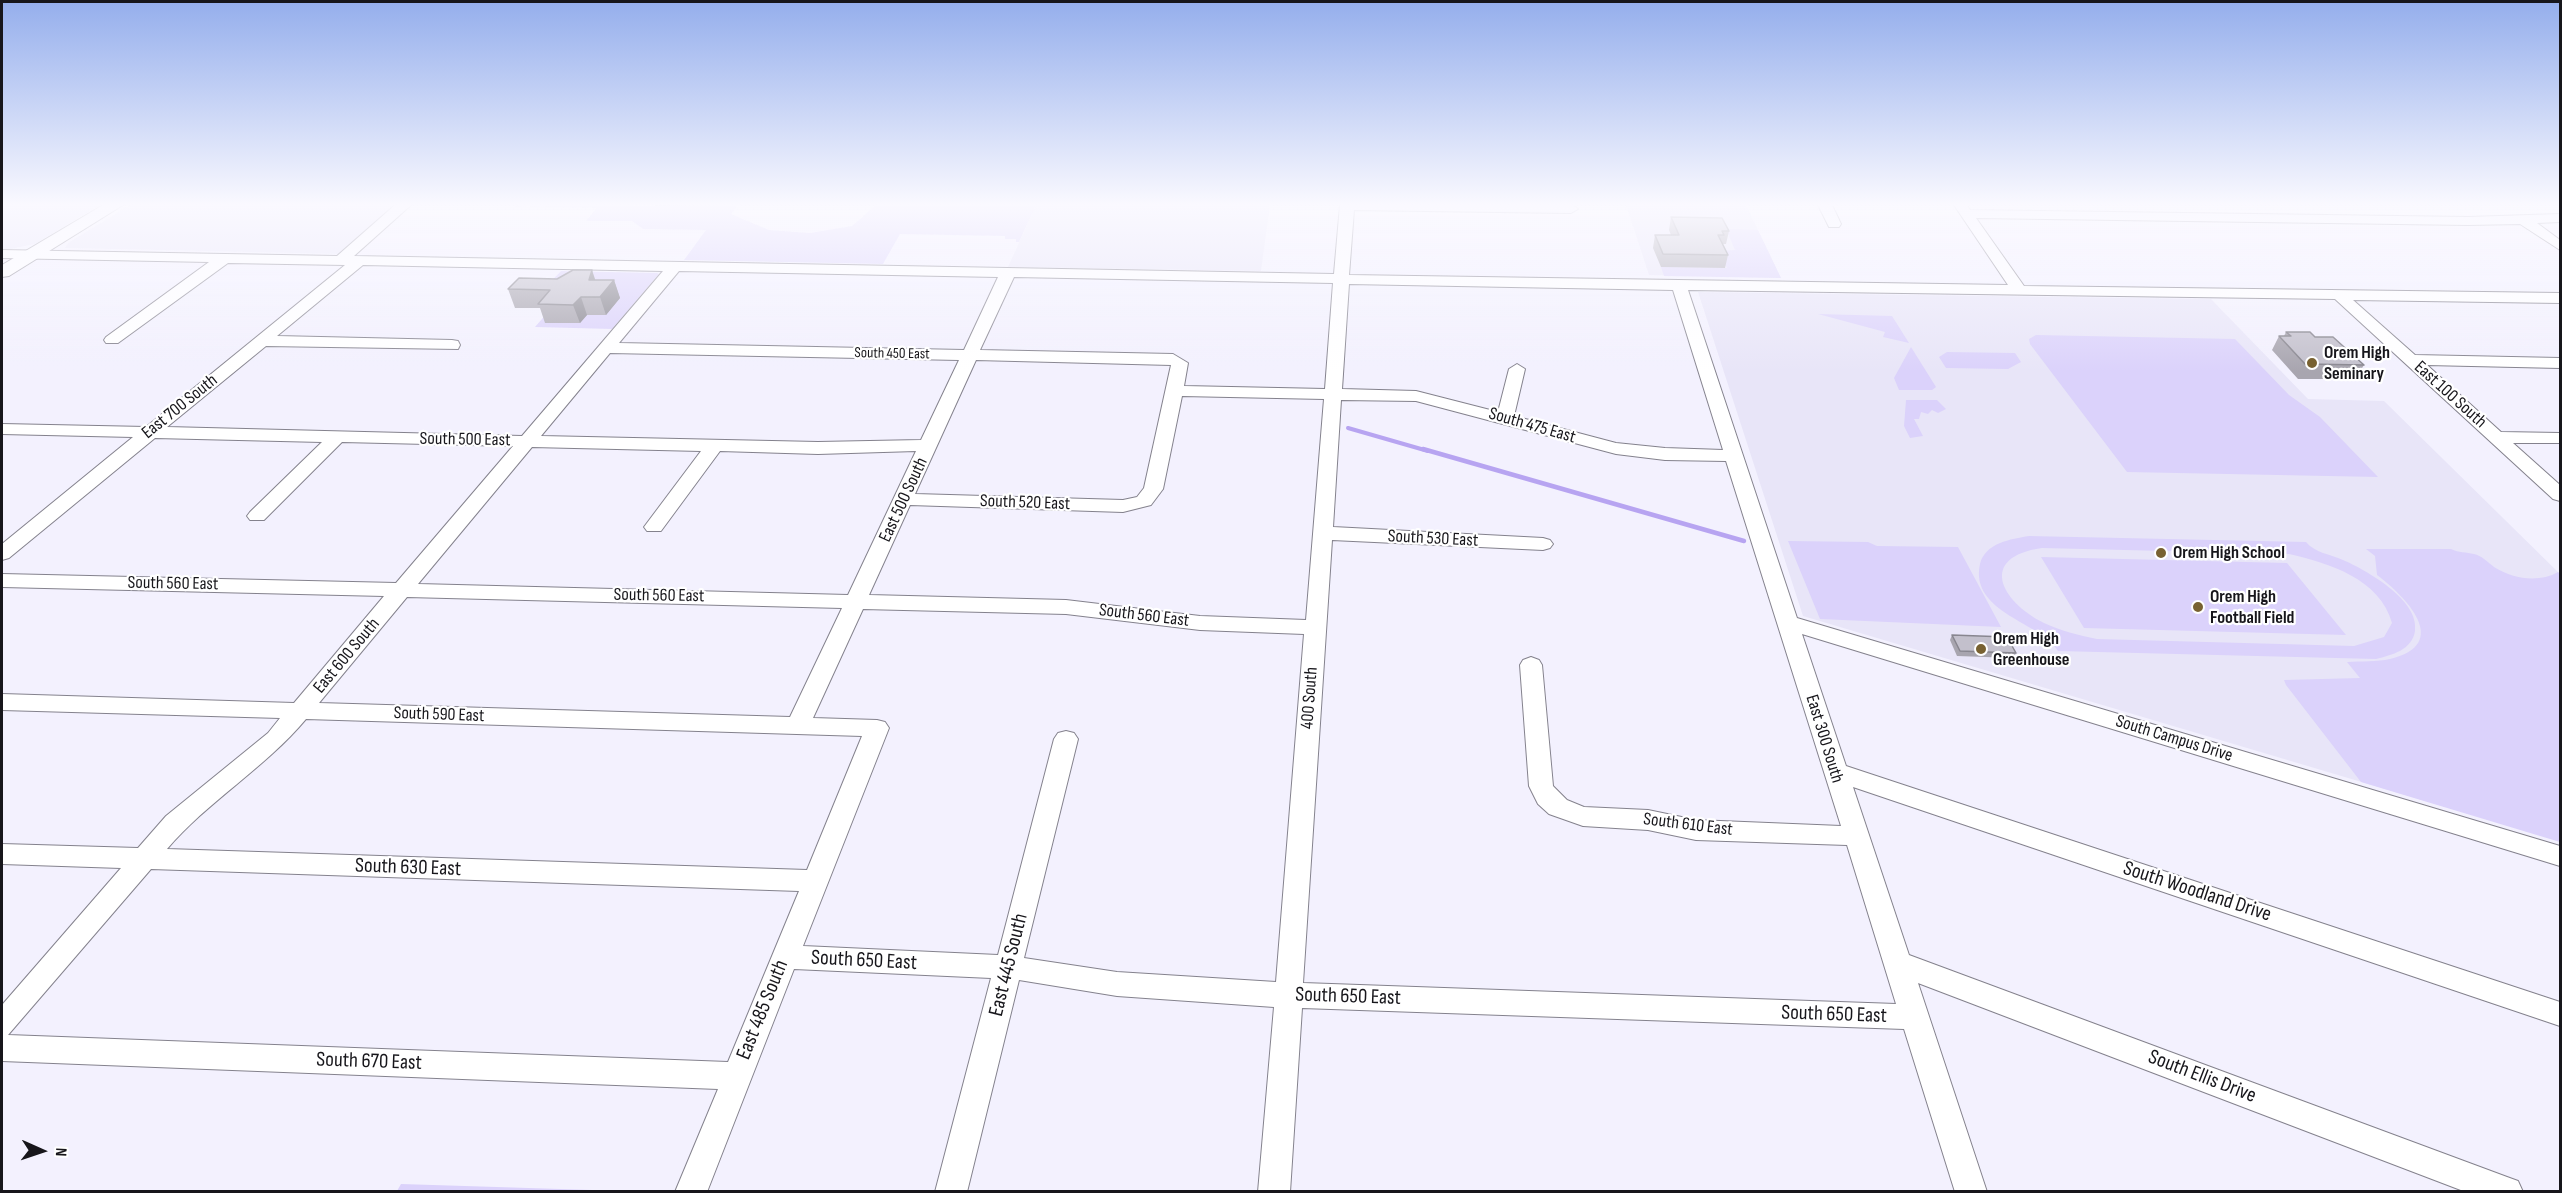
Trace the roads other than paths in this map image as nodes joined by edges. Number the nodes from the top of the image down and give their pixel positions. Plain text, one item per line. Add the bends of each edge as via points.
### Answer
1 (21, 261) edge
2 (221, 261) edge
3 (327, 261) edge
4 (340, 261) joint
5 (359, 261) junction
6 (1343, 261) edge
7 (1998, 261) edge
8 (674, 267) junction
9 (2, 272) edge
10 (1008, 273) junction
11 (1342, 279) junction
12 (1679, 285) junction
13 (2019, 290) junction
14 (2339, 294) junction
15 (2560, 298) edge
16 (112, 340) dead end
17 (260, 341) junction
18 (452, 345) dead end
19 (607, 348) junction
20 (969, 356) junction
21 (2411, 360) junction
22 (2560, 363) edge
23 (1517, 369) dead end
24 (1174, 391) junction
25 (1332, 396) junction
26 (1505, 418) junction
27 (2, 429) edge
28 (149, 432) junction
29 (337, 437) junction
30 (2497, 437) junction
31 (2560, 438) edge
32 (528, 441) junction
33 (714, 446) junction
34 (929, 446) junction
35 (1733, 456) junction
36 (2560, 495) edge
37 (904, 499) junction
38 (257, 516) dead end
39 (654, 527) dead end
40 (1323, 533) junction
41 (1543, 544) dead end
42 (2, 554) edge
43 (2, 580) edge
44 (403, 590) junction
45 (857, 601) junction
46 (1787, 622) junction
47 (1315, 627) junction
48 (1531, 665) dead end
49 (2, 702) edge
50 (300, 712) junction
51 (798, 725) junction
52 (877, 728) joint
53 (1066, 739) dead end
54 (1834, 771) junction
55 (1855, 836) junction
56 (2, 854) edge
57 (2560, 856) edge
58 (142, 859) junction
59 (814, 881) junction
60 (784, 957) junction
61 (1897, 963) junction
62 (1009, 967) junction
63 (1288, 995) junction
64 (2560, 1014) edge
65 (1914, 1017) junction
66 (2, 1026) edge
67 (2, 1048) edge
68 (736, 1076) junction
69 (691, 1191) edge
70 (951, 1191) edge
71 (1274, 1191) edge
72 (1971, 1191) edge
73 (2507, 1191) edge

1 - 9 main road
2 - 16 street
3 - 4 street
4 - 5 street
5 - 8 street
5 - 17 street, East 700 South
6 - 11 street, 400 South
7 - 13 street
8 - 10 street
8 - 19 street, East 600 South
10 - 11 street
10 - 20 street, East 500 South
11 - 12 street
11 - 25 street, 400 South
12 - 13 street
12 - 35 street, East 300 South
13 - 14 street
14 - 15 street
14 - 21 street, East 100 South
17 - 18 street
17 - 28 street, East 700 South
19 - 20 street, South 450 East
19 - 32 street, East 600 South
20 - 24 street, South 450 East via 1177,360 1180,365
20 - 34 street, East 500 South
21 - 22 street
21 - 30 street, East 100 South
23 - 26 street
24 - 25 street, South 475 East
24 - 37 street, South 520 East via 1153,489 1144,501 1123,506
25 - 26 street, South 475 East via 1416,396
25 - 40 street, 400 South
26 - 35 street, South 475 East via 1616,448
27 - 28 street, South 500 East
28 - 29 street, South 500 East
28 - 42 street, East 700 South
29 - 32 street, South 500 East
29 - 38 street
30 - 31 street
30 - 36 street, East 100 South
32 - 33 street, South 500 East
32 - 44 street, East 600 South
33 - 34 street, South 500 East
33 - 39 street
34 - 37 street, East 500 South
35 - 46 street, East 300 South
37 - 45 street, East 500 South
40 - 41 street, South 530 East
40 - 47 street, 400 South
43 - 44 street, South 560 East
44 - 45 street, South 560 East
44 - 50 street, East 600 South
45 - 47 street, South 560 East via 1066,607 1200,623
45 - 51 street, East 500 South
46 - 54 street, East 300 South
46 - 57 street, South Campus Drive
47 - 63 street, 400 South
48 - 55 street, South 610 East via 1541,786 1558,807 1575,815 1648,820 1696,830
49 - 50 street, South 590 East
50 - 51 street, South 590 East
50 - 58 street, East 600 South via 276,739 175,823
51 - 52 street, South 590 East
52 - 59 street, East 485 South
53 - 62 street, East 445 South
54 - 55 street, East 300 South
54 - 64 street, South Woodland Drive
55 - 61 street, East 300 South
56 - 58 street, South 630 East
58 - 59 street, South 630 East
58 - 66 street, East 600 South
59 - 60 street, East 485 South
60 - 62 street, South 650 East
60 - 68 street, East 485 South
61 - 65 street, East 300 South
61 - 73 street, South Ellis Drive
62 - 63 street, South 650 East via 1117,984
62 - 70 street, East 445 South
63 - 65 street, South 650 East
63 - 71 street, 400 South
65 - 72 street, East 300 South
67 - 68 street, South 670 East
68 - 69 street, East 485 South

